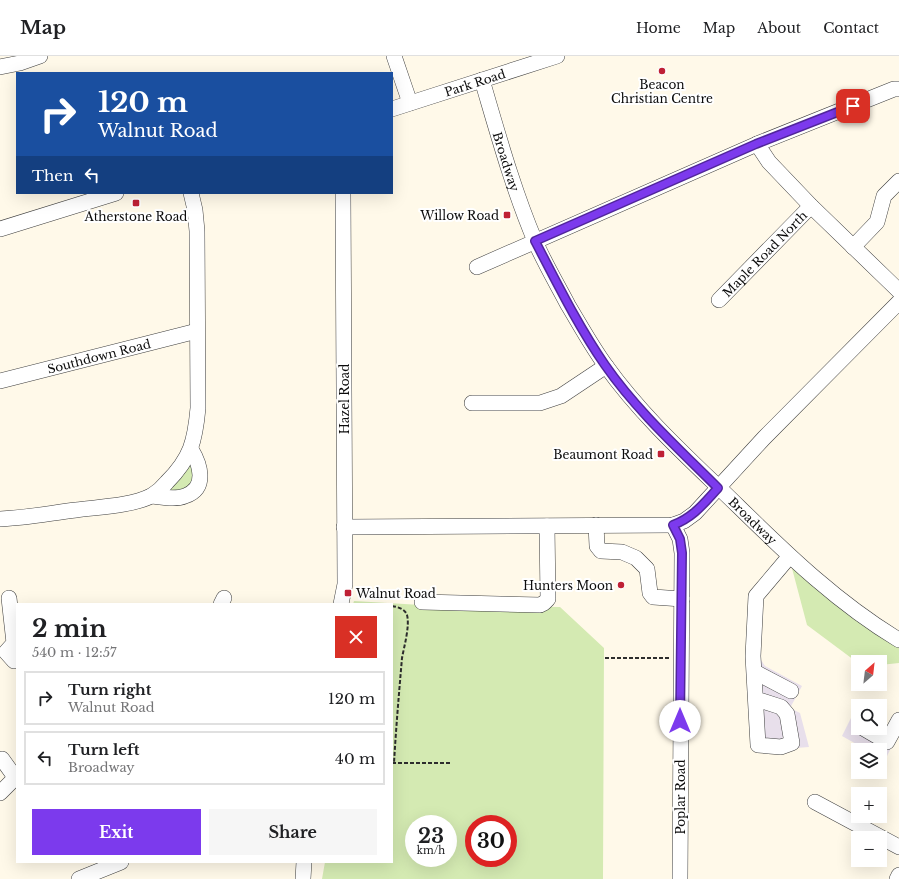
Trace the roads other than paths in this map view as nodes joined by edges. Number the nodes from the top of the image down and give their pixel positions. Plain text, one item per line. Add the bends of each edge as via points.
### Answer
1 (40, 56) edge
2 (394, 56) edge
3 (557, 56) edge
4 (0, 67) edge
5 (482, 80) junction
6 (897, 86) edge
7 (410, 103) junction
8 (393, 108) edge
9 (756, 144) junction
10 (899, 181) edge
11 (113, 194) edge
12 (191, 194) edge
13 (342, 194) edge
14 (811, 206) junction
15 (0, 229) edge
16 (535, 241) junction
17 (853, 247) junction
18 (477, 267) dead end
19 (899, 291) edge
20 (719, 300) dead end
21 (899, 302) edge
22 (197, 331) junction
23 (606, 366) junction
24 (0, 381) edge
25 (472, 403) dead end
26 (191, 449) junction
27 (718, 488) junction
28 (151, 496) junction
29 (0, 519) edge
30 (596, 525) junction
31 (673, 525) junction
32 (344, 526) junction
33 (548, 526) junction
34 (789, 557) junction
35 (9, 598) dead end
36 (682, 599) junction
37 (422, 602) dead end
38 (340, 603) edge
39 (899, 640) edge
40 (7, 655) edge
41 (755, 672) junction
42 (791, 691) dead end
43 (756, 699) dead end
44 (899, 720) edge
45 (875, 735) edge
46 (2, 759) dead end
47 (16, 776) edge
48 (0, 793) edge
49 (815, 802) dead end
50 (899, 847) edge
51 (119, 863) edge
52 (304, 863) edge
53 (899, 875) edge
54 (86, 878) edge
55 (302, 879) edge
56 (680, 879) edge
57 (897, 879) edge

1 - 4 street
2 - 7 street
3 - 5 street, Park Road
5 - 7 street, Park Road
5 - 16 street, Broadway
6 - 9 street
7 - 8 street, Park Road
9 - 14 street, Maple Road North via 769,162
9 - 16 street
10 - 17 street via 884,196 877,222
11 - 15 street
12 - 22 street via 197,231
13 - 32 street, Hazel Road
14 - 17 street, Maple Road North
14 - 20 street, Maple Road North
16 - 18 street
16 - 23 street, Broadway via 582,328
17 - 19 street, Maple Road North
21 - 27 street
22 - 24 street, Southdown Road
22 - 26 street via 198,408
23 - 25 street via 561,396 540,403
23 - 27 street, Broadway via 660,430
26 - 28 street via 176,473
26 - 28 street via 200,469 200,481 193,493 184,497
27 - 31 street via 695,513
27 - 34 street, Broadway
28 - 29 street via 112,505
30 - 31 street
30 - 33 street
30 - 36 street via 597,546 601,551 622,552 636,558 647,569 650,593 654,597
31 - 36 street, Poplar Road via 680,539 682,553
32 - 33 street
32 - 38 street, Hazel Road via 345,584
33 - 37 street via 548,599 544,603 540,605
34 - 39 street, Broadway via 847,606
34 - 41 street via 756,596 753,656
35 - 40 street via 14,643
36 - 56 street, Poplar Road
41 - 42 street
41 - 43 street
44 - 45 street via 887,742
46 - 47 street
47 - 48 street
49 - 50 street
51 - 54 street
52 - 55 street
53 - 57 street

